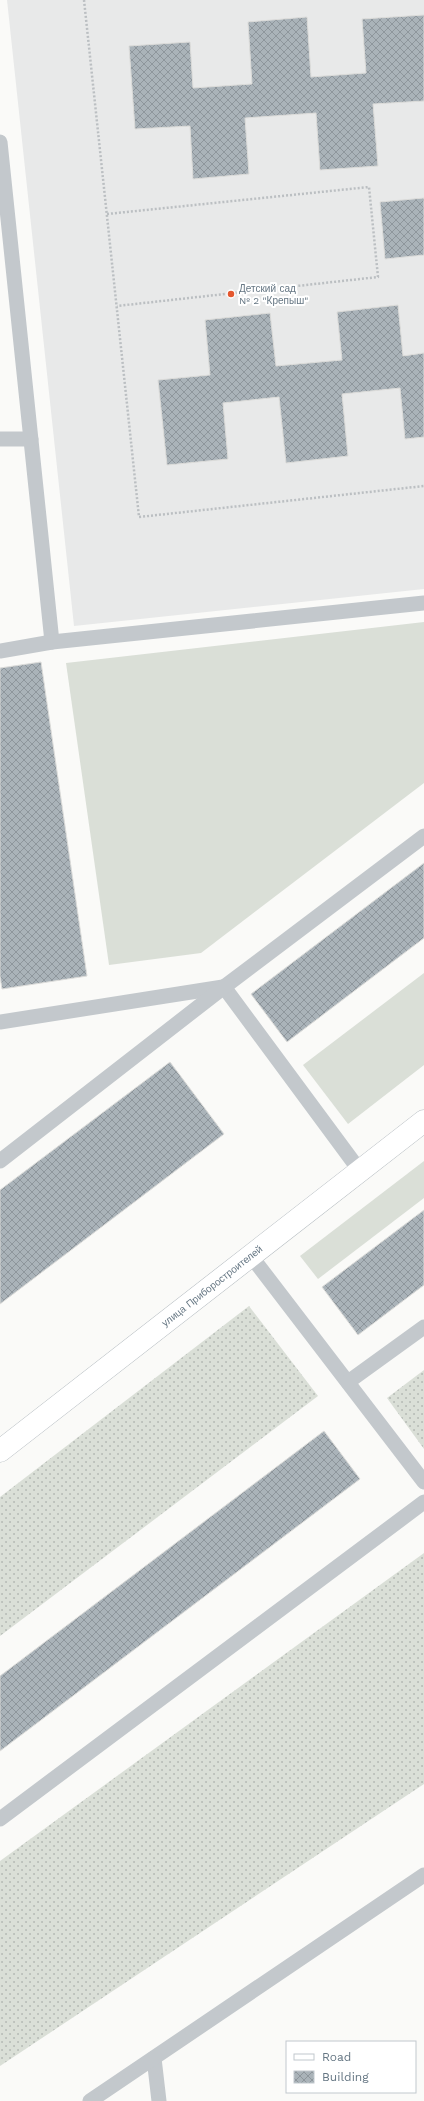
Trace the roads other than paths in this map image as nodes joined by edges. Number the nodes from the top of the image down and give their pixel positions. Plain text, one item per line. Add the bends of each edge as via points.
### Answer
1 (0, 142) edge
2 (0, 439) edge
3 (31, 439) junction
4 (424, 603) edge
5 (52, 642) junction
6 (0, 651) edge
7 (424, 836) edge
8 (224, 986) junction
9 (0, 1022) edge
10 (424, 1121) edge
11 (0, 1161) edge
12 (360, 1171) junction
13 (250, 1256) junction
14 (424, 1327) edge
15 (348, 1382) junction
16 (0, 1451) edge
17 (424, 1482) edge
18 (424, 1502) edge
19 (0, 1819) edge
20 (424, 1875) edge
21 (154, 2058) junction
22 (90, 2101) edge
23 (159, 2101) edge

1 - 3 lane
2 - 3 lane
3 - 5 lane
4 - 5 lane
5 - 6 lane
7 - 8 lane
8 - 9 lane
8 - 11 lane
8 - 12 lane
10 - 12 street, улица Приборостроителей
12 - 13 street, улица Приборостроителей
13 - 15 lane
13 - 16 street, улица Приборостроителей
14 - 15 lane
15 - 17 lane
18 - 19 lane
20 - 21 lane
21 - 22 lane
21 - 23 lane

